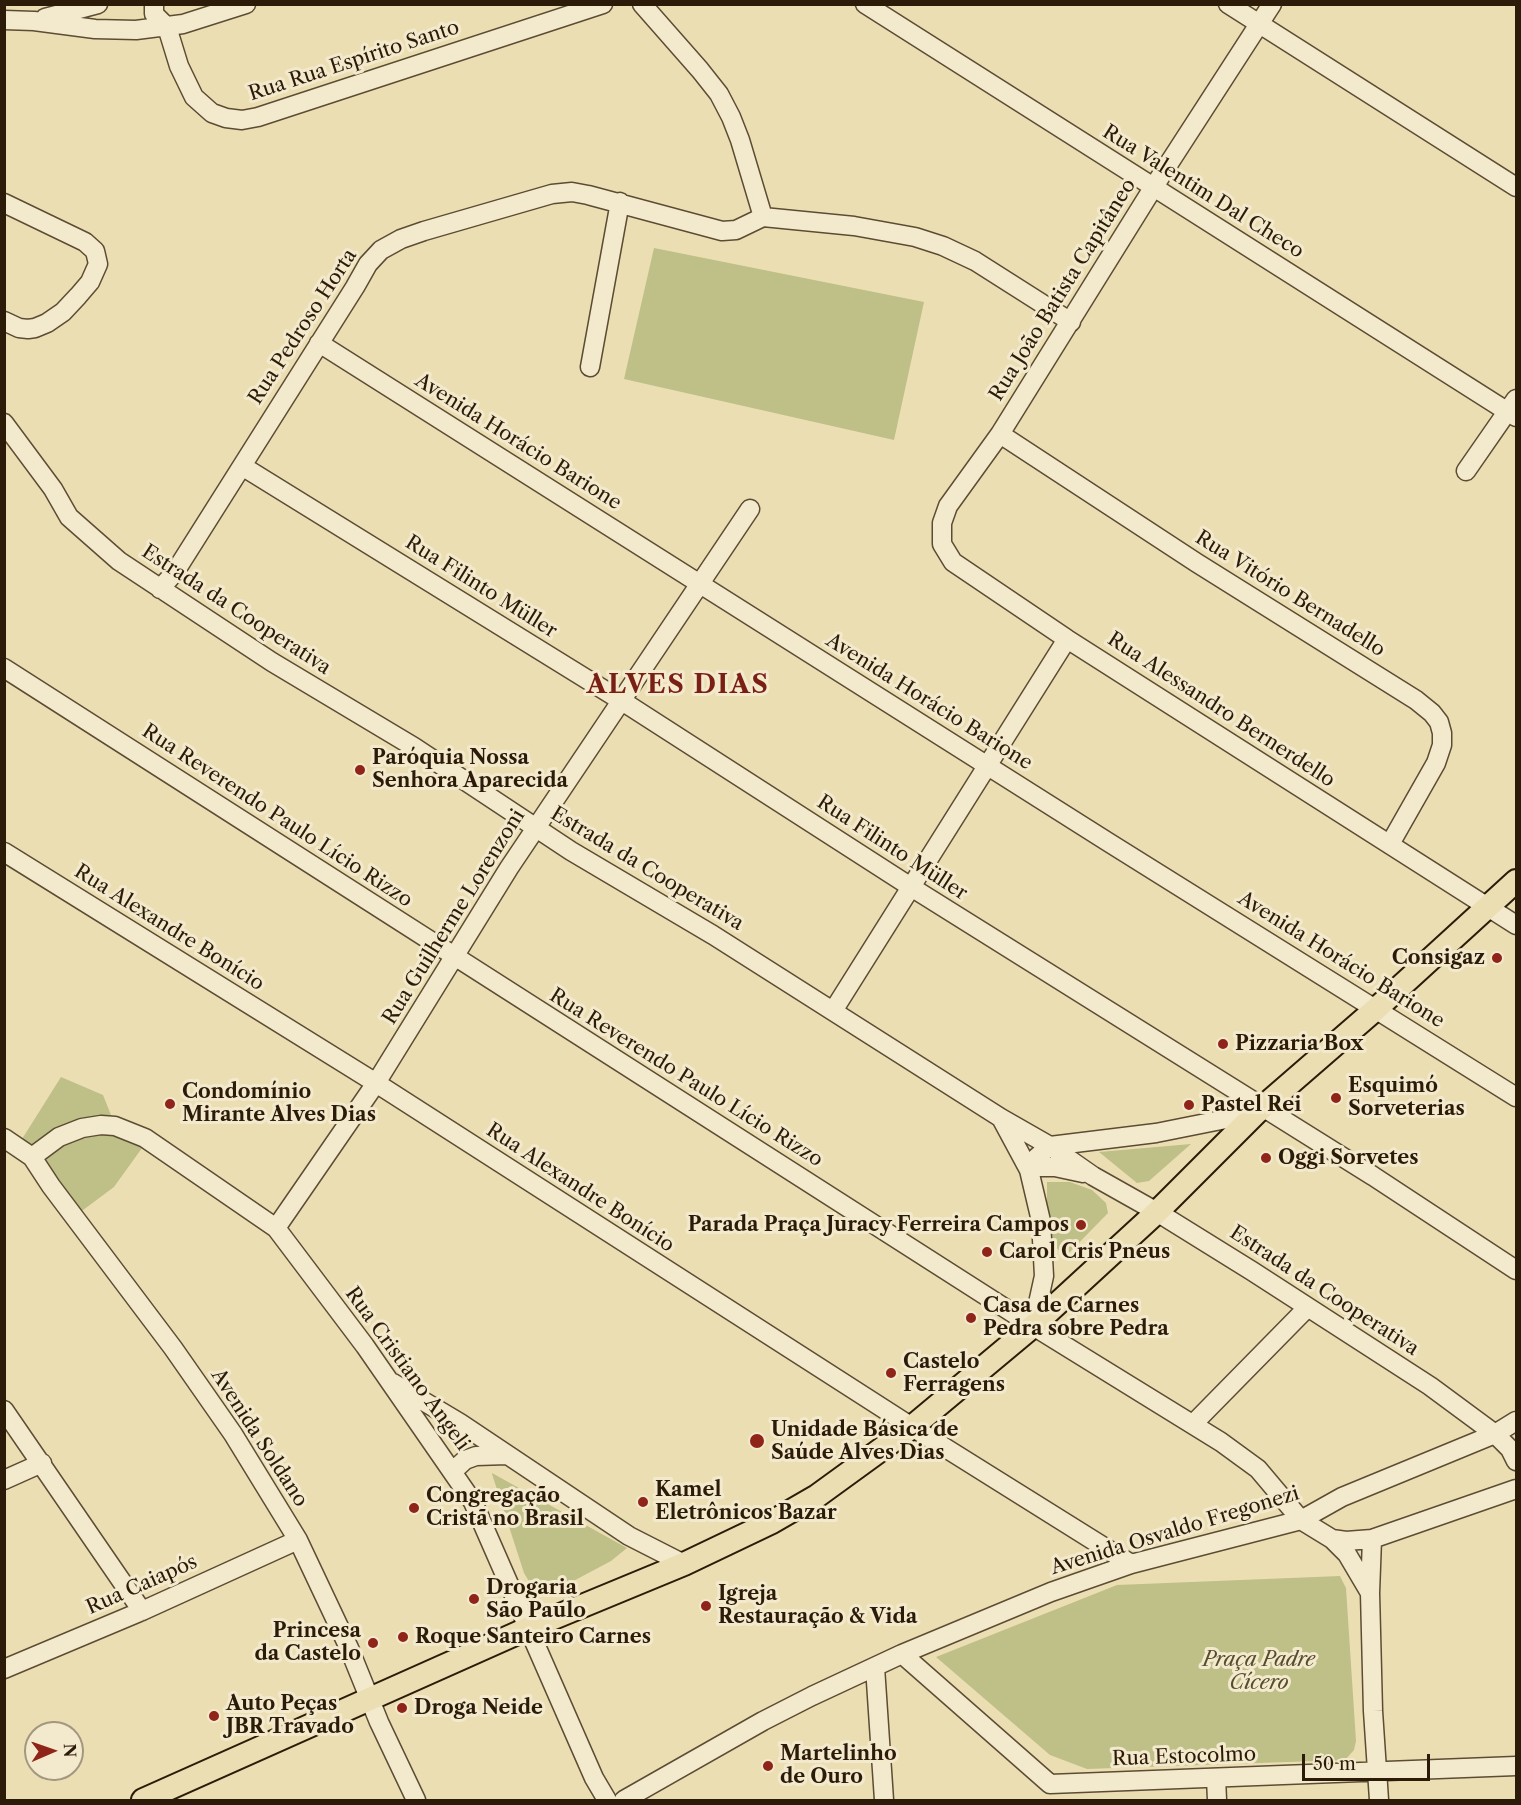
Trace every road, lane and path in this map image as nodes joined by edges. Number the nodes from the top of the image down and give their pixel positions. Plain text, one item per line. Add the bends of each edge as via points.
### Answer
1 (98, 4) edge
2 (154, 4) edge
3 (246, 4) edge
4 (603, 4) edge
5 (642, 4) edge
6 (865, 4) edge
7 (1228, 4) edge
8 (1272, 4) edge
9 (4, 20) edge
10 (33, 21) junction
11 (1259, 24) junction
12 (167, 27) junction
13 (1516, 187) edge
14 (1154, 188) junction
15 (620, 202) junction
16 (4, 203) edge
17 (763, 217) junction
18 (4, 321) edge
19 (1071, 322) junction
20 (319, 344) junction
21 (590, 367) dead end
22 (1514, 409) edge
23 (4, 423) edge
24 (1000, 434) junction
25 (242, 466) junction
26 (1466, 471) dead end
27 (948, 507) joint
28 (750, 509) dead end
29 (700, 583) junction
30 (160, 589) junction
31 (1067, 639) junction
32 (4, 668) edge
33 (622, 700) junction
34 (988, 765) junction
35 (537, 828) junction
36 (1390, 844) junction
37 (4, 852) edge
38 (1516, 881) edge
39 (911, 887) junction
40 (1488, 907) junction
41 (1516, 925) edge
42 (455, 958) junction
43 (1377, 1008) junction
44 (833, 1011) junction
45 (376, 1083) junction
46 (1516, 1097) edge
47 (1260, 1111) junction
48 (1001, 1118) junction
49 (4, 1138) edge
50 (1050, 1146) junction
51 (32, 1157) junction
52 (1030, 1169) junction
53 (1093, 1176) junction
54 (1157, 1212) junction
55 (276, 1228) junction
56 (1516, 1270) edge
57 (1308, 1307) junction
58 (1033, 1326) junction
59 (388, 1380) junction
60 (4, 1410) edge
61 (1516, 1420) edge
62 (1193, 1424) junction
63 (912, 1427) junction
64 (1495, 1434) junction
65 (507, 1455) junction
66 (1516, 1461) edge
67 (42, 1463) junction
68 (453, 1472) junction
69 (4, 1480) edge
70 (1516, 1489) edge
71 (1301, 1520) junction
72 (1332, 1539) junction
73 (1372, 1539) junction
74 (298, 1540) junction
75 (684, 1564) junction
76 (1131, 1564) junction
77 (1370, 1593) junction
78 (142, 1611) junction
79 (529, 1628) junction
80 (902, 1654) junction
81 (875, 1667) junction
82 (4, 1669) edge
83 (371, 1700) junction
84 (1516, 1766) edge
85 (1377, 1772) junction
86 (1216, 1778) junction
87 (1050, 1792) edge
88 (143, 1800) edge
89 (416, 1800) edge
90 (607, 1800) edge
91 (624, 1800) edge
92 (884, 1800) edge
93 (1217, 1800) edge
94 (1379, 1800) edge

1 - 10 street
2 - 12 street, Rua Rua Espírito Santo via 154,14
3 - 12 street
4 - 12 street, Rua Rua Espírito Santo via 242,120 212,114 194,98
5 - 17 street via 719,94 740,140
6 - 14 street, Rua Valentim Dal Checo
7 - 11 street
8 - 11 street, Rua João Batista Capitâneo
9 - 10 street
10 - 12 street via 111,30
11 - 13 street
11 - 14 street, Rua João Batista Capitâneo
14 - 19 street, Rua João Batista Capitâneo
14 - 22 street, Rua Valentim Dal Checo
15 - 17 street, Rua Pedroso Horta via 722,231 736,230
15 - 20 street, Rua Pedroso Horta via 572,192 552,194 401,239 381,250 368,264
15 - 21 street
16 - 18 street via 85,242 95,250 98,264 90,282 63,312 47,323 19,328
17 - 19 street via 884,231 943,246 975,261
19 - 24 street, Rua João Batista Capitâneo
20 - 25 street, Rua Pedroso Horta
20 - 29 street, Avenida Horácio Barione
22 - 26 street
23 - 30 street, Estrada da Cooperativa via 69,517 118,561
24 - 27 street, Rua João Batista Capitâneo
24 - 36 street, Rua Vitório Bernadello via 1432,713 1439,722 1442,745 1436,763
25 - 30 street, Rua Pedroso Horta via 175,572
25 - 33 street, Rua Filinto Müller
27 - 31 street, Rua Alessandro Bernerdello via 942,523 942,544 953,562
28 - 29 street, Rua Guilherme Lorenzoni
29 - 33 street, Rua Guilherme Lorenzoni
29 - 34 street, Avenida Horácio Barione
30 - 35 street, Estrada da Cooperativa
31 - 34 street
31 - 36 street, Rua Alessandro Bernerdello
32 - 42 street, Rua Reverendo Paulo Lício Rizzo
33 - 35 street, Rua Guilherme Lorenzoni
33 - 39 street, Rua Filinto Müller
34 - 39 street
34 - 43 street, Avenida Horácio Barione
35 - 42 street, Rua Guilherme Lorenzoni
35 - 44 street, Estrada da Cooperativa
36 - 40 street, Rua Alessandro Bernerdello
37 - 45 street, Rua Alexandre Bonício
38 - 40 main road
39 - 44 street
39 - 47 street, Rua Filinto Müller
40 - 41 street, Rua Alessandro Bernerdello
40 - 43 main road
42 - 45 street, Rua Guilherme Lorenzoni
42 - 58 street, Rua Reverendo Paulo Lício Rizzo
43 - 46 street, Avenida Horácio Barione
43 - 47 main road
44 - 48 street, Estrada da Cooperativa
45 - 55 street, Rua Guilherme Lorenzoni
45 - 63 street, Rua Alexandre Bonício
47 - 50 street via 1156,1133
47 - 54 main road
47 - 56 street, Rua Filinto Müller
48 - 50 street, Estrada da Cooperativa
48 - 52 street, Estrada da Cooperativa
49 - 51 street, Avenida Soldano
50 - 52 street
50 - 53 street, Estrada da Cooperativa
51 - 55 street, Rua Cristiano Angeli via 59,1137 82,1128 115,1126 145,1138
51 - 74 street, Avenida Soldano via 233,1434
52 - 53 street, Estrada da Cooperativa via 1055,1167
52 - 58 street via 1044,1252 1044,1276
53 - 54 street, Estrada da Cooperativa
54 - 57 street, Estrada da Cooperativa
54 - 58 main road
55 - 59 street, Rua Cristiano Angeli
57 - 62 street
57 - 64 street, Estrada da Cooperativa via 1430,1386
58 - 62 street, Rua Reverendo Paulo Lício Rizzo
58 - 63 main road
59 - 65 street
59 - 68 street, Rua Cristiano Angeli
60 - 67 street
61 - 64 street, Avenida Osvaldo Fregonezi
62 - 71 street, Rua Reverendo Paulo Lício Rizzo via 1258,1469
63 - 75 main road via 817,1496
63 - 76 street, Rua Alexandre Bonício
64 - 66 street, Estrada da Cooperativa
64 - 71 street, Avenida Osvaldo Fregonezi via 1342,1497
65 - 68 street via 476,1456
65 - 75 street via 629,1536
67 - 69 street
67 - 78 street
68 - 79 street, Rua Cristiano Angeli via 473,1502
70 - 73 street
71 - 72 street, Rua Reverendo Paulo Lício Rizzo
71 - 76 street, Avenida Osvaldo Fregonezi
72 - 73 street
72 - 77 street via 1347,1554
73 - 77 street
74 - 78 street, Rua Caiapós
74 - 83 street, Avenida Soldano
75 - 79 main road
76 - 80 street, Avenida Osvaldo Fregonezi via 1051,1592
77 - 85 street
78 - 82 street, Rua Caiapós
79 - 83 main road
79 - 90 street, Rua Cristiano Angeli
80 - 81 street, Avenida Osvaldo Fregonezi
80 - 87 street, Rua Estocolmo
81 - 91 street, Avenida Osvaldo Fregonezi via 763,1721
81 - 92 street
83 - 88 main road
83 - 89 street, Avenida Soldano
84 - 85 street, Rua Estocolmo
85 - 86 street, Rua Estocolmo
85 - 94 street
86 - 87 street, Rua Estocolmo
86 - 93 street

